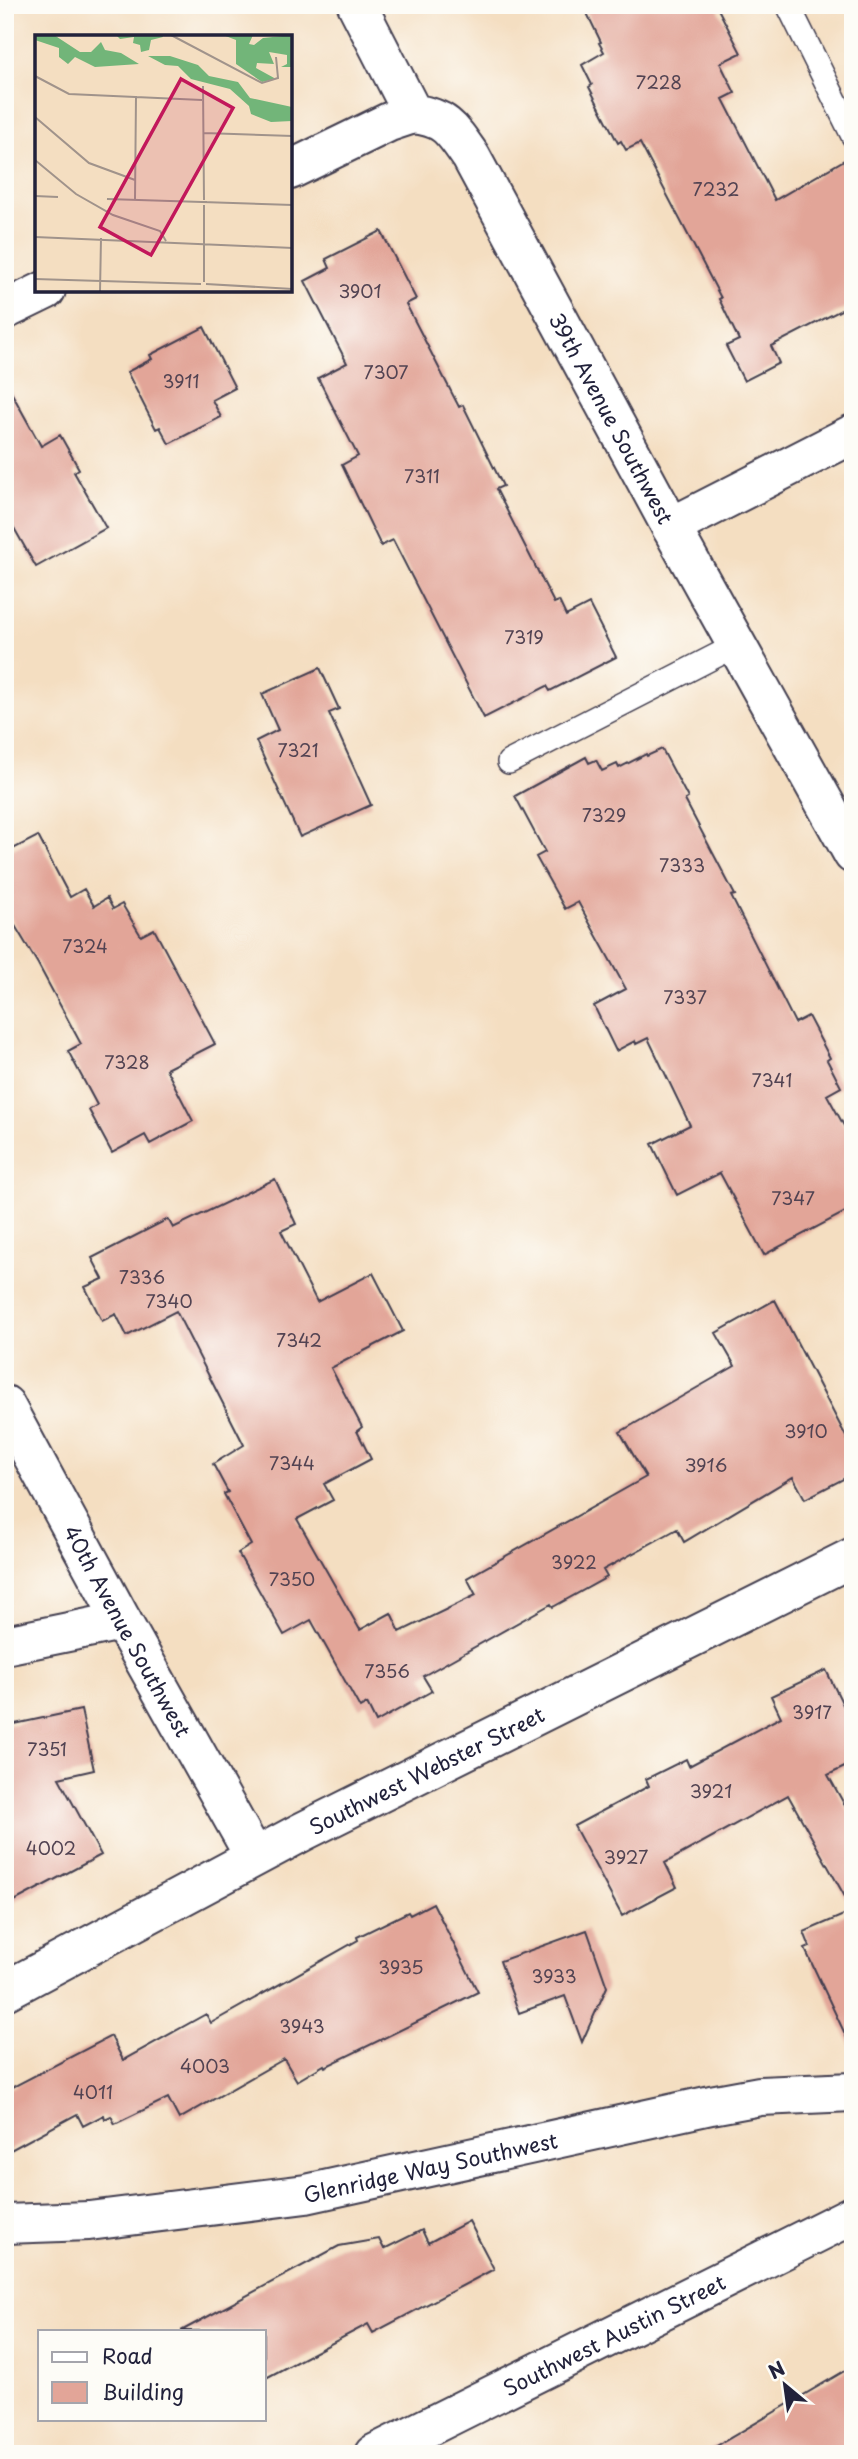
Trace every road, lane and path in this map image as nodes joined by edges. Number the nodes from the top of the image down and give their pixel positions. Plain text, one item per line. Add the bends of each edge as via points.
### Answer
1 (357, 5) edge
2 (788, 5) edge
3 (413, 114) junction
4 (853, 136) edge
5 (292, 169) edge
6 (42, 292) edge
7 (5, 310) edge
8 (853, 434) edge
9 (671, 527) junction
10 (737, 645) junction
11 (509, 762) dead end
12 (853, 854) edge
13 (5, 1405) edge
14 (853, 1557) edge
15 (122, 1621) junction
16 (5, 1645) edge
17 (254, 1856) junction
18 (5, 1992) edge
19 (853, 2092) edge
20 (853, 2215) edge
21 (5, 2224) edge
22 (374, 2454) edge

1 - 3 street
2 - 4 lane
3 - 5 street
3 - 9 street, 39th Avenue Southwest via 433,116 453,130 471,156
6 - 7 street
8 - 9 street
9 - 10 street, 39th Avenue Southwest
10 - 11 lane
10 - 12 street, 39th Avenue Southwest
13 - 15 street, 40th Avenue Southwest
14 - 17 street, Southwest Webster Street
15 - 16 street
15 - 17 street, 40th Avenue Southwest
17 - 18 street, Southwest Webster Street
19 - 21 street, Glenridge Way Southwest via 760,2096 711,2105 306,2194 89,2221
20 - 22 street, Southwest Austin Street

